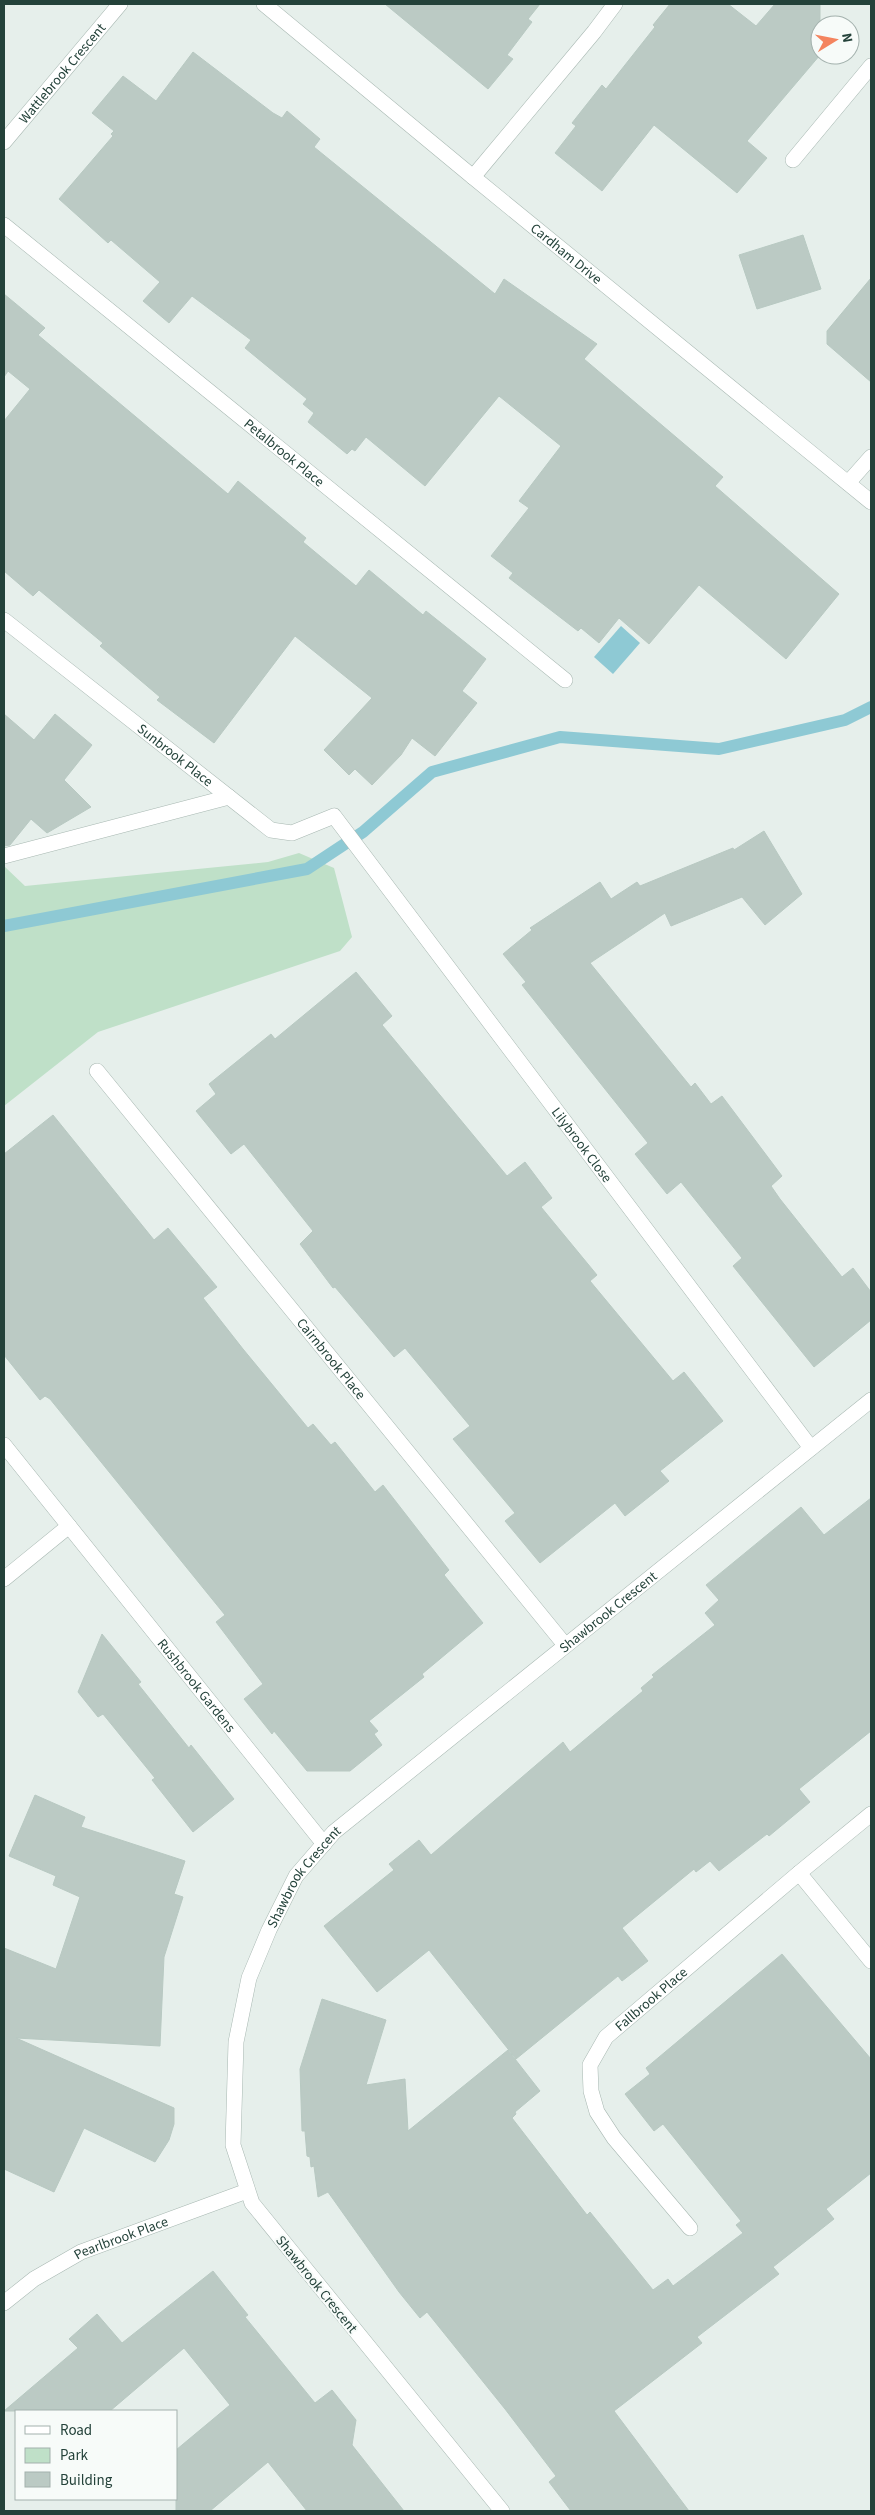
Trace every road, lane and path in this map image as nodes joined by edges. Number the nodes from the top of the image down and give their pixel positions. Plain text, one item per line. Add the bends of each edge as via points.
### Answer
1 (120, 4) edge
2 (264, 4) edge
3 (615, 4) edge
4 (871, 66) edge
5 (4, 142) edge
6 (793, 160) dead end
7 (472, 177) junction
8 (4, 225) edge
9 (871, 457) edge
10 (848, 483) junction
11 (871, 502) edge
12 (4, 620) edge
13 (565, 680) dead end
14 (229, 797) junction
15 (351, 840) joint
16 (4, 856) edge
17 (97, 1072) dead end
18 (871, 1400) edge
19 (4, 1445) edge
20 (811, 1448) junction
21 (69, 1526) junction
22 (4, 1579) edge
23 (565, 1645) junction
24 (871, 1814) edge
25 (324, 1844) junction
26 (799, 1873) junction
27 (871, 1961) edge
28 (248, 2191) junction
29 (690, 2228) dead end
30 (4, 2303) edge
31 (502, 2511) edge

1 - 5 street, Wattlebrook Crescent
2 - 7 street, Cardham Drive
3 - 7 street
4 - 6 street
7 - 10 street, Cardham Drive
8 - 13 street, Petalbrook Place
9 - 10 street
10 - 11 street, Cardham Drive
12 - 14 street, Sunbrook Place
14 - 15 street, Sunbrook Place via 271,830 292,833 334,816
14 - 16 street
15 - 20 street, Lilybrook Close
17 - 23 street, Cairnbrook Place
18 - 20 street, Shawbrook Crescent
19 - 21 street, Rushbrook Gardens
20 - 23 street, Shawbrook Crescent
21 - 22 street
21 - 25 street, Rushbrook Gardens
23 - 25 street, Shawbrook Crescent via 334,1832
24 - 26 street, Fallbrook Place
25 - 28 street, Shawbrook Crescent via 296,1876 249,1978 236,2042 233,2145
26 - 27 street
26 - 29 street, Fallbrook Place via 606,2037 590,2065 597,2112 614,2138
28 - 30 street, Pearlbrook Place via 81,2252 34,2279
28 - 31 street, Shawbrook Crescent via 252,2204

